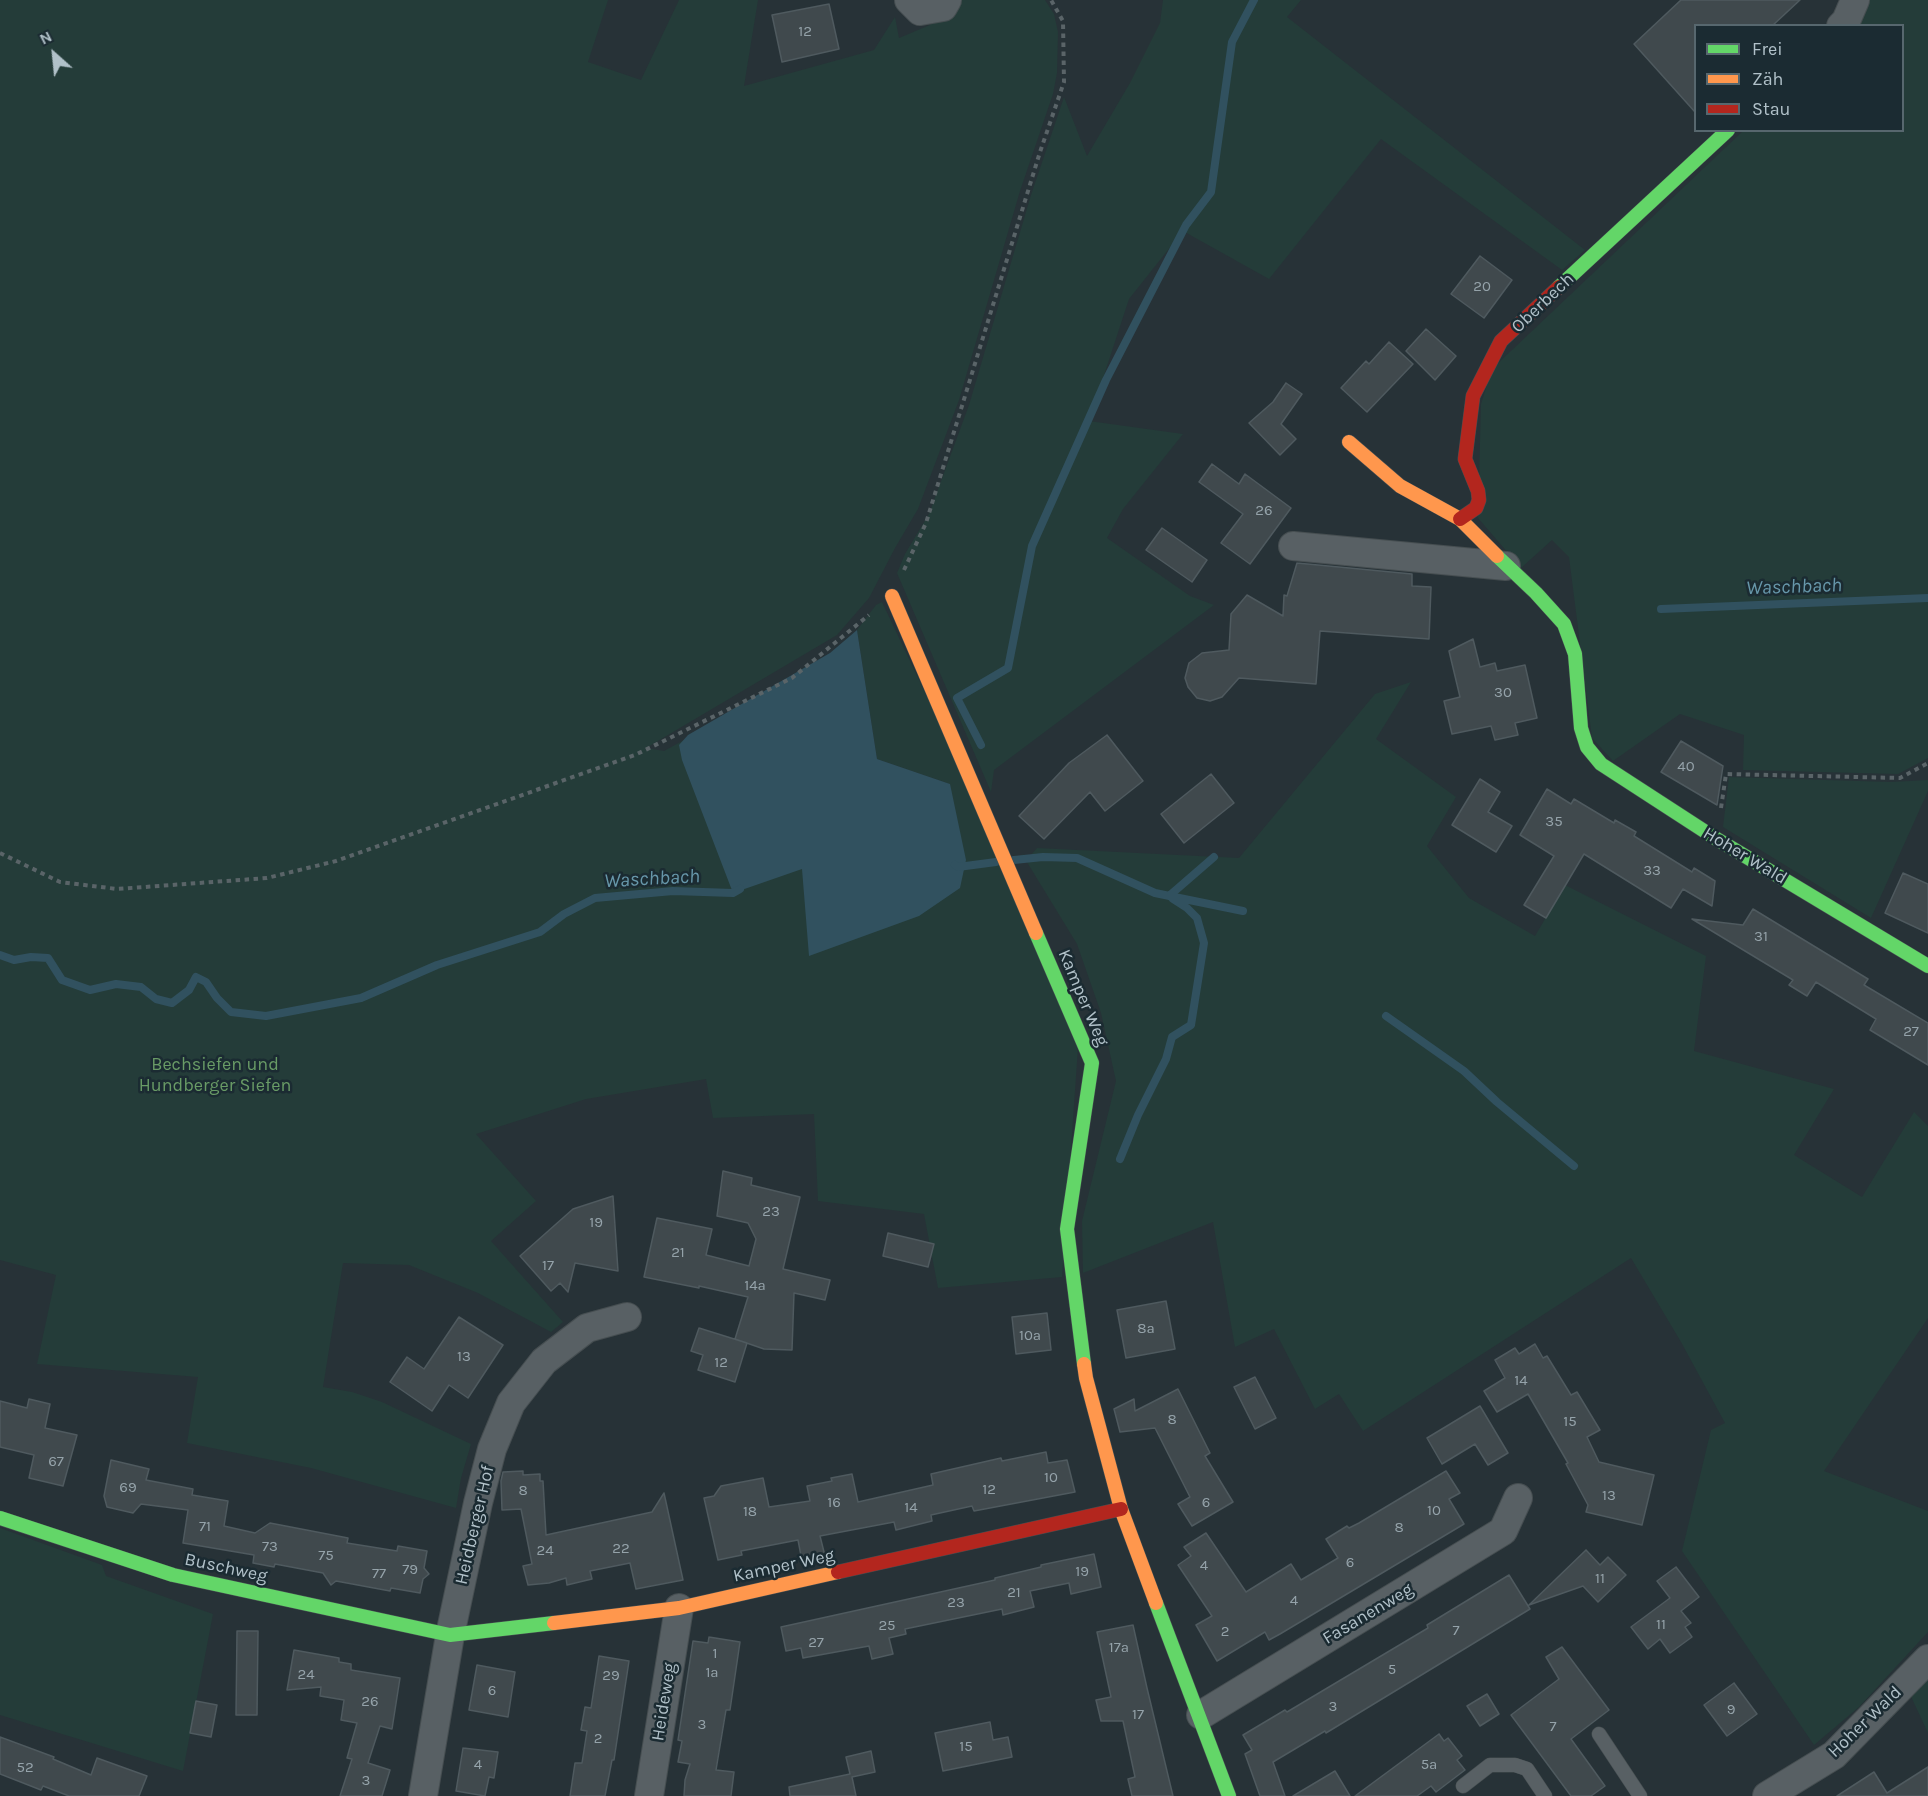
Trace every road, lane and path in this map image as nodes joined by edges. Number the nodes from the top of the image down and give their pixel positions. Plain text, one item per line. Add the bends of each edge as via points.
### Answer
1 (909, 0) edge
2 (947, 0) edge
3 (1051, 0) edge
4 (1855, 0) edge
5 (1843, 24) edge
6 (1726, 132) edge
7 (1349, 442) dead end
8 (1460, 519) junction
9 (1293, 546) dead end
10 (1506, 566) junction
11 (892, 596) junction
12 (1928, 763) edge
13 (1715, 838) junction
14 (0, 852) edge
15 (1928, 966) edge
16 (627, 1317) dead end
17 (1518, 1497) dead end
18 (1121, 1509) junction
19 (0, 1518) edge
20 (679, 1608) junction
21 (450, 1635) junction
22 (1928, 1659) edge
23 (1201, 1715) junction
24 (1599, 1734) dead end
25 (1463, 1786) dead end
26 (423, 1796) edge
27 (649, 1796) edge
28 (1229, 1796) edge
29 (1545, 1796) edge
30 (1640, 1796) edge
31 (1767, 1796) edge

1 - 2 street via 920,11 943,7
3 - 11 path via 1063,21 1064,82 926,523
4 - 5 street
6 - 8 street, Oberbech via 1502,341 1473,396 1466,459 1479,500 1476,508
7 - 8 street via 1400,486
8 - 10 street
9 - 10 street
10 - 13 street, Hoher Wald via 1564,624 1575,654 1581,728 1587,747 1601,765
11 - 14 path via 792,678 635,755 336,861 267,878 117,889 60,882
11 - 18 street, Kamper Weg via 1092,1064 1067,1229 1086,1378
12 - 13 path via 1900,778 1726,774
13 - 15 street, Hoher Wald
16 - 21 street, Heidberger Hof via 587,1328 544,1361 511,1403 492,1449
17 - 23 street, Fasanenweg via 1503,1531
18 - 20 street, Kamper Weg
18 - 23 street, Kamper Weg
19 - 21 street, Buschweg via 173,1575
20 - 21 street, Kamper Weg
20 - 27 street, Heideweg
21 - 26 street, Heidberger Hof
22 - 31 street, Hoher Wald via 1834,1755
23 - 28 street, Kamper Weg
24 - 30 lane
25 - 29 lane via 1490,1765 1515,1765 1527,1769

